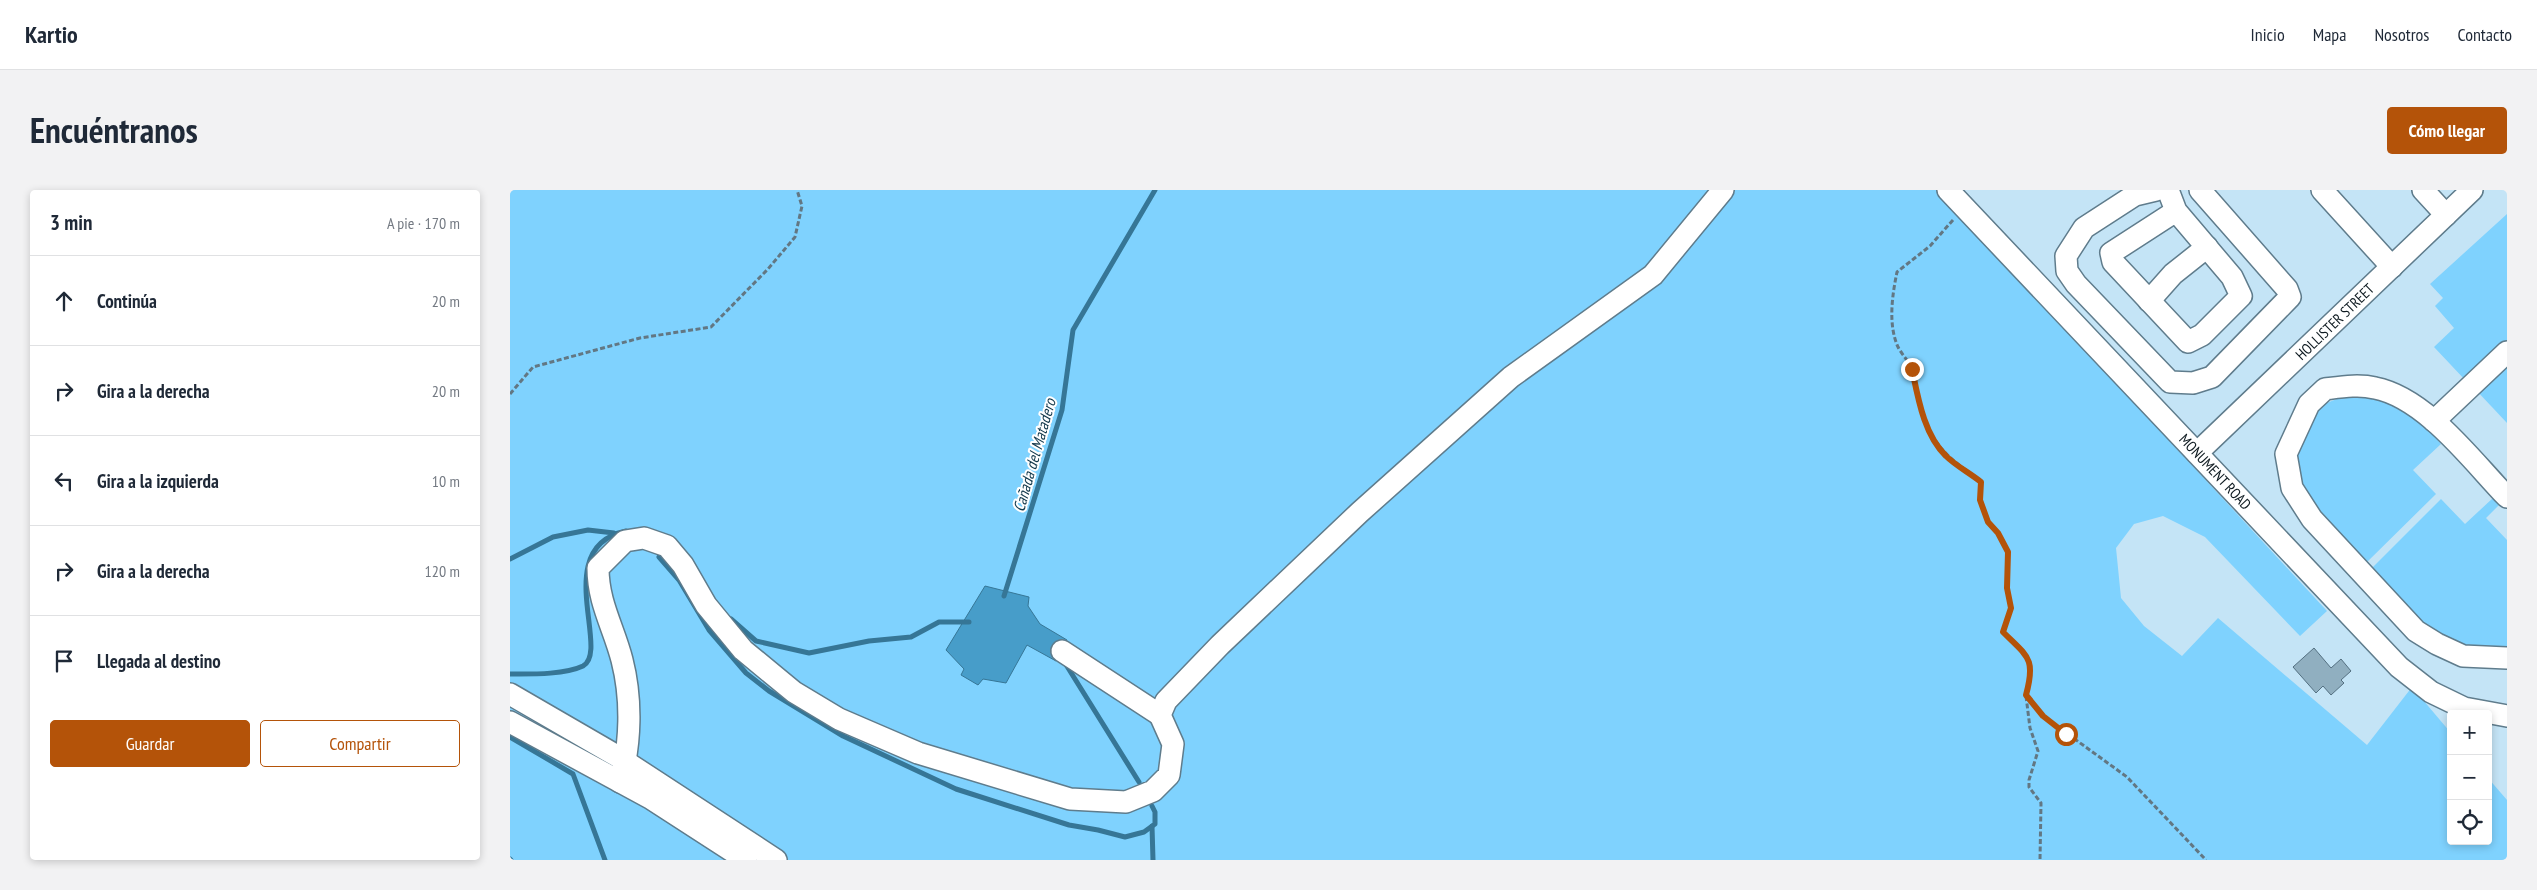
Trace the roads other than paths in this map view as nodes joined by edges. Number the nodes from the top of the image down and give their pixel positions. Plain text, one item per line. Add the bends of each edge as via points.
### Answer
1 (1723, 190) edge
2 (2156, 190) edge
3 (2168, 190) edge
4 (2200, 190) edge
5 (2322, 190) edge
6 (2423, 190) edge
7 (2472, 190) edge
8 (1959, 197) edge
9 (2176, 211) junction
10 (2446, 215) junction
11 (2207, 247) junction
12 (2392, 267) junction
13 (2149, 301) junction
14 (2507, 352) edge
15 (2434, 421) junction
16 (2197, 453) junction
17 (2504, 487) edge
18 (1062, 651) dead end
19 (2507, 658) edge
20 (510, 694) edge
21 (1160, 716) junction
22 (2507, 716) edge
23 (510, 722) edge
24 (626, 762) junction
25 (620, 782) junction
26 (746, 860) edge
27 (776, 860) edge

1 - 21 street via 1654,275 1496,390 1360,512 1220,645 1166,701
2 - 4 street via 2135,195 2084,228 2066,256 2067,271 2170,382 2193,383 2212,377 2290,297 2287,288
3 - 9 street
5 - 12 street
6 - 10 street
7 - 10 street, HOLLISTER STREET
8 - 16 street, MONUMENT ROAD
9 - 11 street
9 - 13 street via 2111,253 2113,262
10 - 12 street, HOLLISTER STREET
11 - 13 street via 2173,274
11 - 13 street via 2232,277 2241,296 2202,335 2188,342
12 - 16 street, HOLLISTER STREET
14 - 15 street
15 - 17 street
15 - 19 street via 2412,402 2391,392 2373,387 2325,389 2309,404 2286,454 2292,488 2312,519 2416,631 2463,656
16 - 22 street, MONUMENT ROAD via 2399,667 2431,692 2464,708
18 - 21 street
20 - 24 street
21 - 24 street via 1173,744 1169,775 1153,791 1126,802 1070,799 918,753 839,719 794,692 743,650 706,605 683,565 667,546 644,538 625,541 598,568 598,587 623,661 629,716
23 - 25 street
24 - 25 street
24 - 27 street
25 - 26 street

